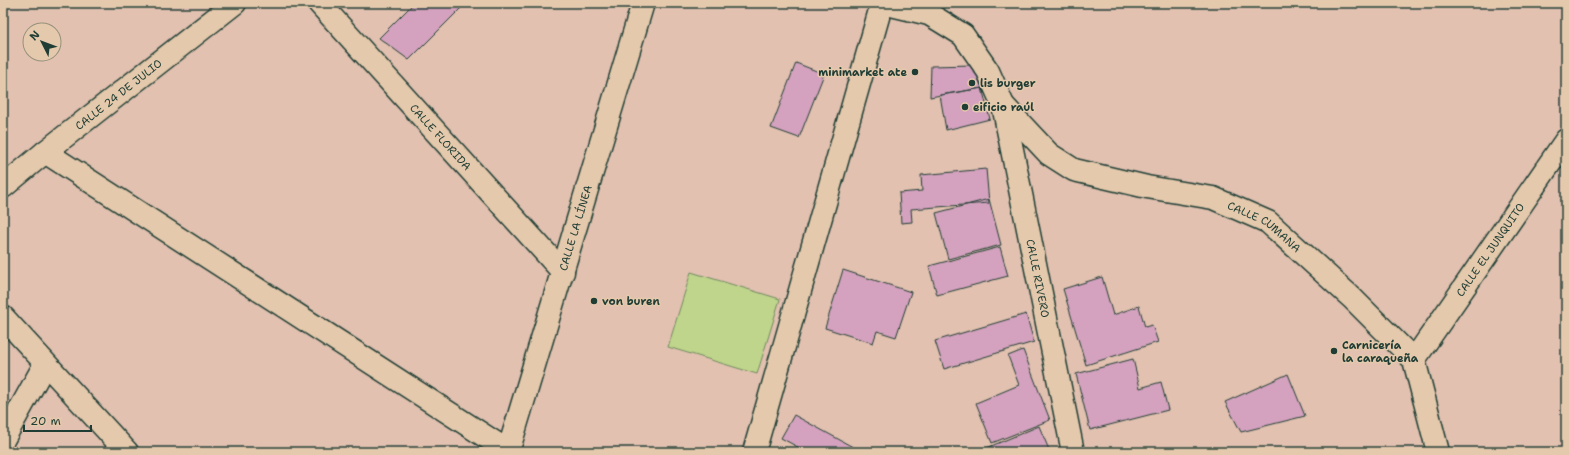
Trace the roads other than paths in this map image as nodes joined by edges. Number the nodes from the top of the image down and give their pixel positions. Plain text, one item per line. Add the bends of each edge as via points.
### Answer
1 (235, 3) edge
2 (319, 3) edge
3 (643, 3) edge
4 (882, 3) edge
5 (1003, 105) junction
6 (1566, 140) edge
7 (45, 152) junction
8 (3, 187) edge
9 (562, 272) junction
10 (3, 317) edge
11 (1414, 360) junction
12 (45, 364) junction
13 (3, 440) edge
14 (127, 452) edge
15 (508, 452) edge
16 (754, 452) edge
17 (1073, 452) edge
18 (1438, 452) edge

1 - 7 street, CALLE 24 DE JULIO
2 - 9 street, CALLE FLORIDA
3 - 9 street, CALLE LA LÍNEA
4 - 5 street via 929,14 963,35 988,71
4 - 16 street
5 - 11 street, CALLE CUMANA via 1049,154 1074,170 1147,187 1213,198 1268,222 1352,298
5 - 17 street, CALLE RIVERO
6 - 11 street, CALLE EL JUNQUITO
7 - 8 street, CALLE 24 DE JULIO
7 - 15 street
9 - 15 street, CALLE LA LÍNEA
10 - 12 street
11 - 18 street
12 - 13 street
12 - 14 street

